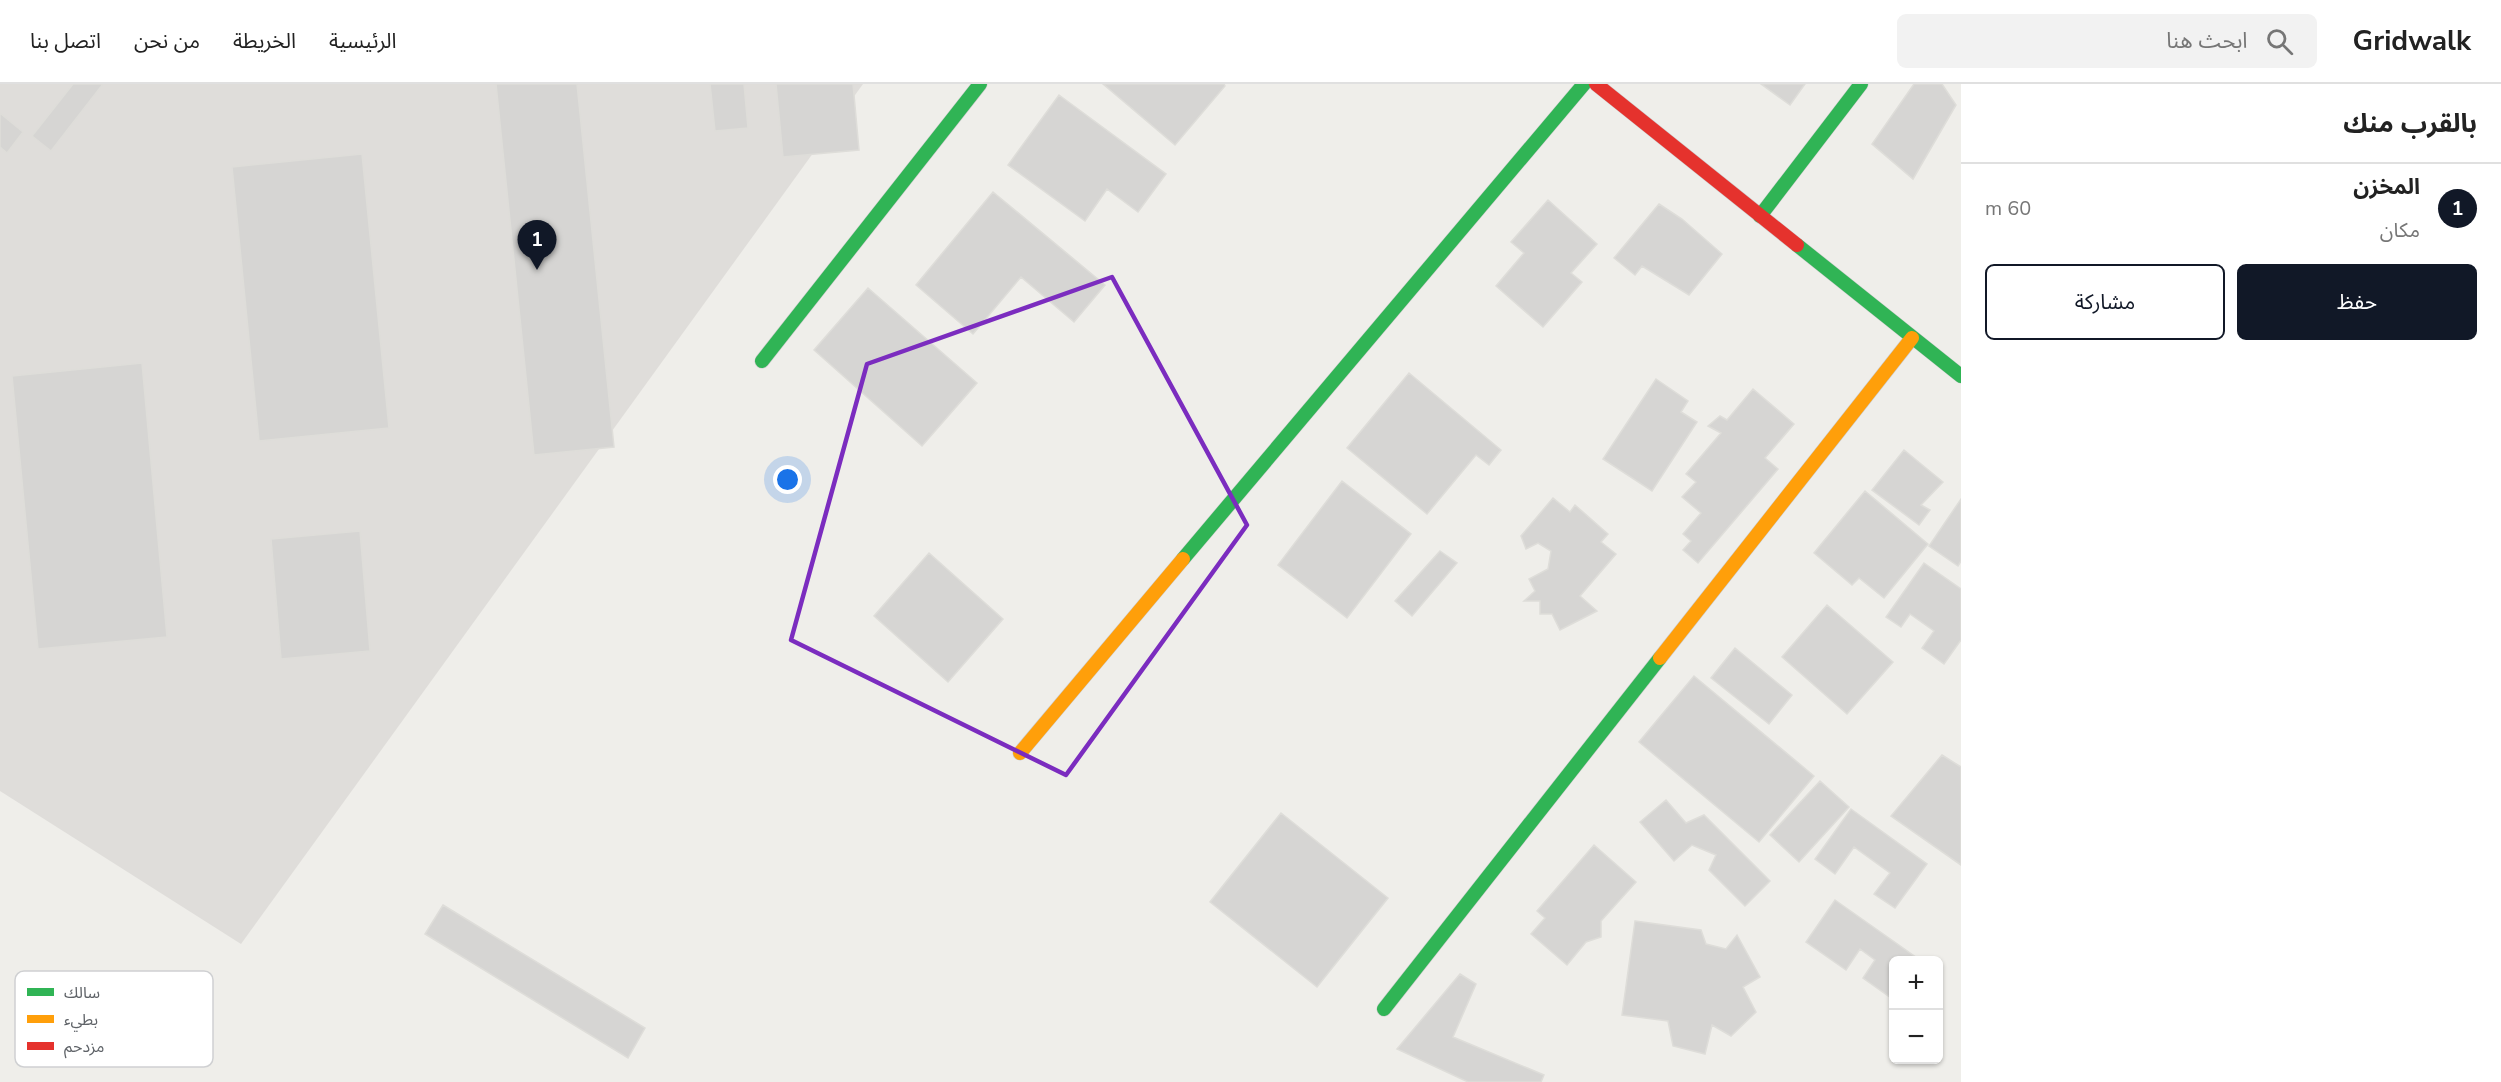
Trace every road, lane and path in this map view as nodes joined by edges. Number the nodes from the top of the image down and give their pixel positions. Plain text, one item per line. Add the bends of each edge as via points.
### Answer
1 (980, 84) edge
2 (1584, 84) edge
3 (1596, 84) edge
4 (1861, 84) edge
5 (1760, 216) junction
6 (1912, 338) junction
7 (762, 361) dead end
8 (1961, 375) edge
9 (1020, 753) dead end
10 (1384, 1009) dead end

1 - 7 street
2 - 9 street
3 - 5 street
4 - 5 street
5 - 6 street
6 - 8 street
6 - 10 street

